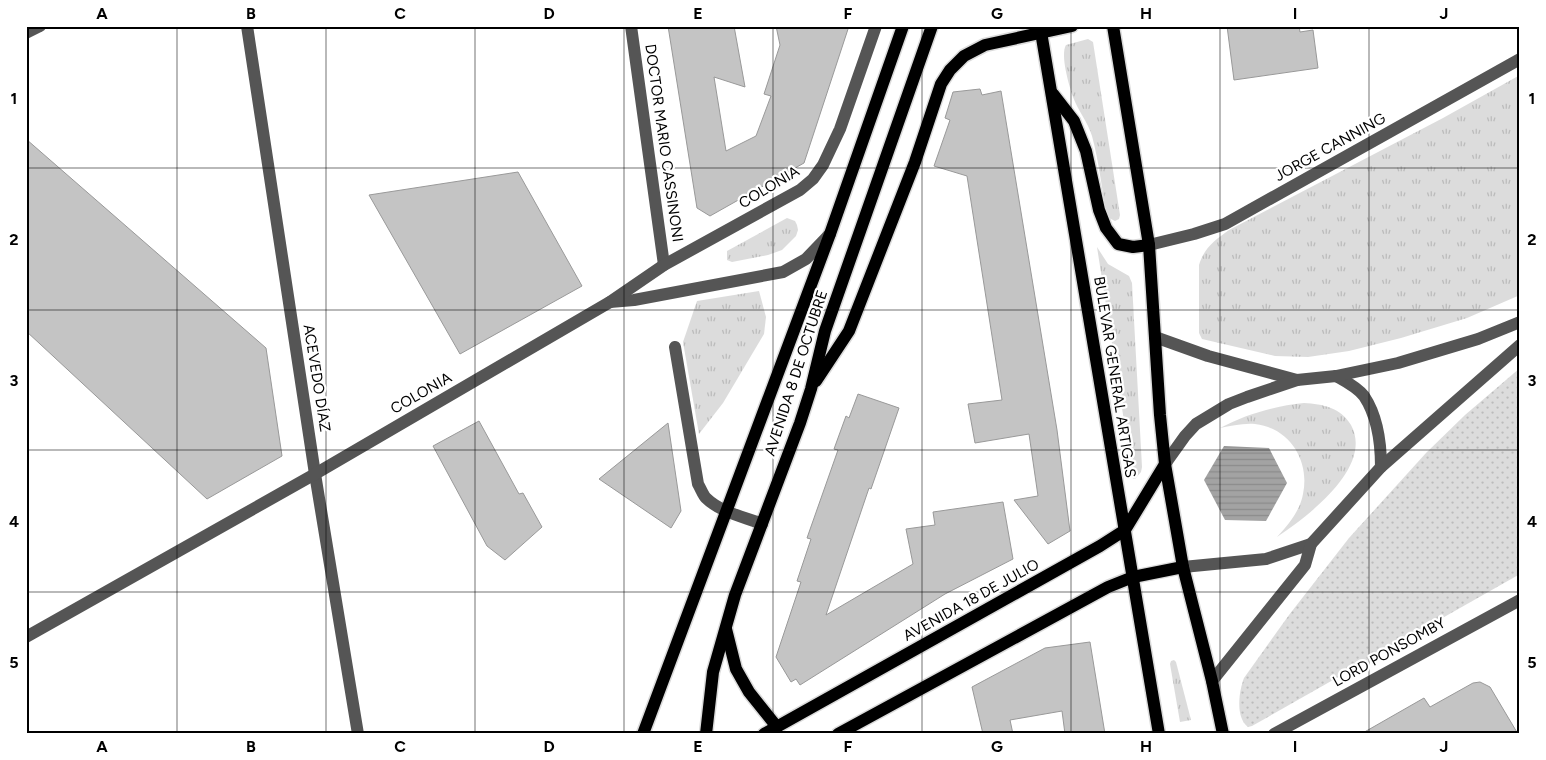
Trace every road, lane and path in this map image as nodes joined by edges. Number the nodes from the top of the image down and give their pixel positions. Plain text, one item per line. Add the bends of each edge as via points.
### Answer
1 (40, 26) edge
2 (247, 26) edge
3 (632, 26) edge
4 (876, 26) edge
5 (903, 26) edge
6 (932, 26) edge
7 (1072, 26) edge
8 (1114, 26) edge
9 (1041, 30) edge
10 (26, 33) edge
11 (1520, 59) edge
12 (1052, 92) junction
13 (830, 234) junction
14 (1149, 245) junction
15 (664, 265) junction
16 (610, 302) junction
17 (1520, 322) edge
18 (1155, 337) junction
19 (1520, 345) edge
20 (675, 347) dead end
21 (1336, 376) junction
22 (1297, 380) junction
23 (811, 389) junction
24 (1165, 464) junction
25 (1381, 467) junction
26 (316, 474) junction
27 (726, 511) junction
28 (762, 524) junction
29 (1125, 530) junction
30 (1310, 544) junction
31 (1184, 567) junction
32 (1133, 578) junction
33 (1520, 600) edge
34 (726, 629) junction
35 (26, 636) edge
36 (1212, 681) junction
37 (777, 730) edge
38 (358, 734) edge
39 (643, 734) edge
40 (706, 734) edge
41 (764, 734) edge
42 (838, 734) edge
43 (1159, 734) edge
44 (1223, 734) edge
45 (1274, 734) edge

1 - 10 street
2 - 26 street, ACEVEDO DÍAZ
3 - 15 street, DOCTOR MARIO CASSINONI
4 - 15 street, COLONIA via 840,129 824,165 813,179 800,190
5 - 13 main road, AVENIDA 8 DE OCTUBRE
6 - 23 main road, AVENIDA 8 DE OCTUBRE via 825,331
7 - 9 main road
8 - 14 main road
9 - 12 main road, BULEVAR GENERAL ARTIGAS
9 - 23 main road via 985,45 964,56 941,84 915,162 849,331
11 - 14 street, JORGE CANNING via 1225,224
12 - 14 main road via 1074,121 1086,151 1106,228 1118,244 1133,247
12 - 29 main road, BULEVAR GENERAL ARTIGAS
13 - 16 street, AVENIDA 8 DE OCTUBRE via 806,259 783,272
13 - 27 main road, AVENIDA 8 DE OCTUBRE
14 - 18 main road
15 - 16 street, COLONIA
16 - 26 street, COLONIA
17 - 21 street via 1441,351
18 - 22 street via 1208,356
18 - 24 main road
19 - 25 street
20 - 27 street via 698,484 704,497
21 - 22 street
21 - 25 street via 1363,395 1372,410 1379,433
22 - 24 street via 1247,397 1210,415 1196,424
23 - 28 main road, AVENIDA 8 DE OCTUBRE
24 - 29 main road, AVENIDA 18 DE JULIO
24 - 31 main road
25 - 30 street
26 - 35 street, COLONIA
26 - 38 street, ACEVEDO DÍAZ
27 - 28 street
27 - 39 main road, AVENIDA 8 DE OCTUBRE
28 - 34 main road, AVENIDA 8 DE OCTUBRE via 735,595
29 - 32 main road, BULEVAR GENERAL ARTIGAS
29 - 37 main road, AVENIDA 18 DE JULIO
30 - 31 street via 1266,559
30 - 36 street via 1305,565
31 - 32 main road
31 - 36 main road
32 - 42 main road via 1108,587
32 - 43 main road, BULEVAR GENERAL ARTIGAS
33 - 45 street, LORD PONSOMBY
34 - 37 main road via 736,669
34 - 40 main road, AVENIDA 8 DE OCTUBRE via 713,672
36 - 44 main road
37 - 41 main road, AVENIDA 18 DE JULIO

